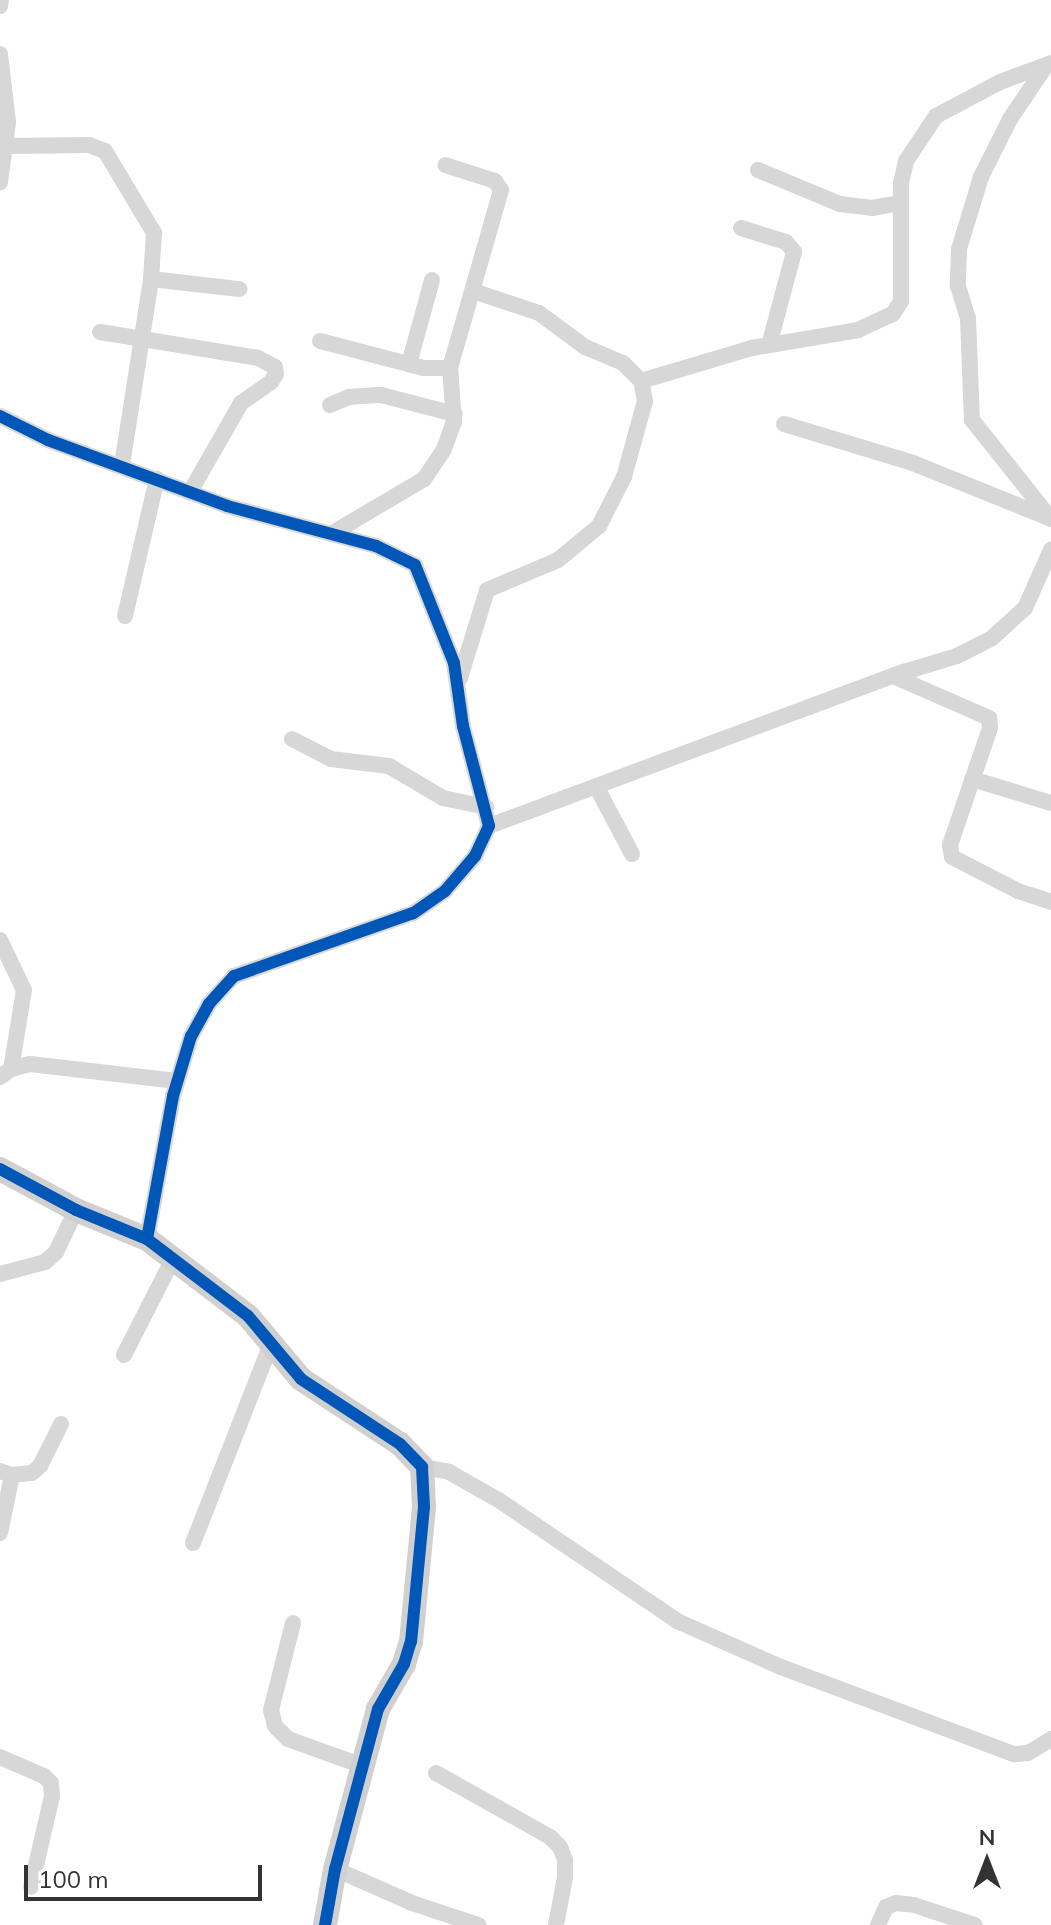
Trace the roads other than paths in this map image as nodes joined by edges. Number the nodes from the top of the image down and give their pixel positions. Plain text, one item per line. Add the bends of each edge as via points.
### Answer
1 (1, 0) edge
2 (0, 6) edge
3 (0, 54) edge
4 (1048, 64) edge
5 (7, 146) junction
6 (445, 165) dead end
7 (758, 170) dead end
8 (0, 182) edge
9 (901, 203) junction
10 (741, 228) dead end
11 (151, 279) junction
12 (432, 280) dead end
13 (239, 289) dead end
14 (473, 291) junction
15 (100, 332) dead end
16 (142, 340) junction
17 (320, 341) dead end
18 (769, 345) junction
19 (409, 364) junction
20 (450, 368) junction
21 (641, 381) junction
22 (330, 405) dead end
23 (455, 414) junction
24 (0, 416) edge
25 (784, 424) dead end
26 (122, 465) junction
27 (157, 479) junction
28 (190, 492) junction
29 (1051, 519) edge
30 (331, 534) junction
31 (1051, 550) edge
32 (125, 616) dead end
33 (893, 676) junction
34 (457, 687) junction
35 (292, 739) dead end
36 (972, 779) junction
37 (596, 786) junction
38 (1051, 803) edge
39 (486, 807) junction
40 (489, 826) junction
41 (632, 854) dead end
42 (1051, 902) edge
43 (0, 940) edge
44 (5, 1073) edge
45 (177, 1081) junction
46 (0, 1169) edge
47 (76, 1210) junction
48 (147, 1239) junction
49 (173, 1259) junction
50 (0, 1274) edge
51 (271, 1344) junction
52 (124, 1355) dead end
53 (61, 1424) dead end
54 (422, 1467) junction
55 (6, 1473) edge
56 (0, 1533) edge
57 (193, 1543) dead end
58 (293, 1623) dead end
59 (1051, 1739) edge
60 (0, 1757) edge
61 (363, 1766) junction
62 (436, 1773) dead end
63 (335, 1869) junction
64 (31, 1887) dead end
65 (325, 1925) edge
66 (478, 1925) edge
67 (556, 1925) edge
68 (878, 1925) edge
69 (975, 1925) edge

1 - 2 street
3 - 5 street
4 - 9 street via 936,116 906,161
4 - 29 street via 1010,119 981,177 959,249 958,286 968,318 972,420
5 - 8 street
5 - 11 street via 89,145 105,151 154,233
6 - 14 street via 495,181 501,190
7 - 9 street via 840,204 872,208
9 - 18 street via 901,301 893,314 858,330
10 - 18 street via 786,242 794,252
11 - 13 street
11 - 16 street
12 - 19 street
14 - 20 street
14 - 21 street via 539,313 585,347 623,363
15 - 16 street
16 - 26 street
16 - 28 street via 258,358 275,367 271,382 241,403
17 - 19 street
18 - 21 street
19 - 20 street
20 - 23 street
21 - 34 street via 645,401 639,432 615,501 599,526 571,552 483,594
22 - 23 street via 349,397 381,395
23 - 30 street via 444,449 424,479
24 - 26 street via 48,440
25 - 29 street via 913,463
26 - 27 street
27 - 28 street
27 - 32 street
28 - 30 street
30 - 34 street via 376,546 415,565 454,663
31 - 33 street via 1025,608 992,638 957,656
33 - 36 street via 989,718
33 - 37 street
34 - 39 street
35 - 39 street via 331,759 389,766 443,798
36 - 38 street
36 - 42 street via 950,845 952,857
37 - 40 street
37 - 41 street
39 - 40 street
40 - 45 street via 475,856 445,891 413,913 234,976 209,1004 191,1036
43 - 44 street via 24,990
44 - 45 street via 30,1064
45 - 48 street
46 - 47 street
47 - 48 street
47 - 50 street via 56,1252 45,1262
48 - 49 street
49 - 51 street via 237,1307
49 - 52 street
51 - 54 street via 301,1379 400,1444
51 - 57 street
53 - 55 street via 40,1466 32,1473
54 - 59 street via 449,1472 500,1501 677,1621 768,1661 1014,1754 1028,1753
54 - 61 street via 424,1507 411,1641 378,1709
55 - 56 street
58 - 61 street via 271,1710 275,1726 288,1739
60 - 64 street via 51,1783
61 - 63 street
62 - 67 street via 560,1847 565,1877
63 - 65 street
63 - 66 street
68 - 69 street via 886,1907 896,1903

